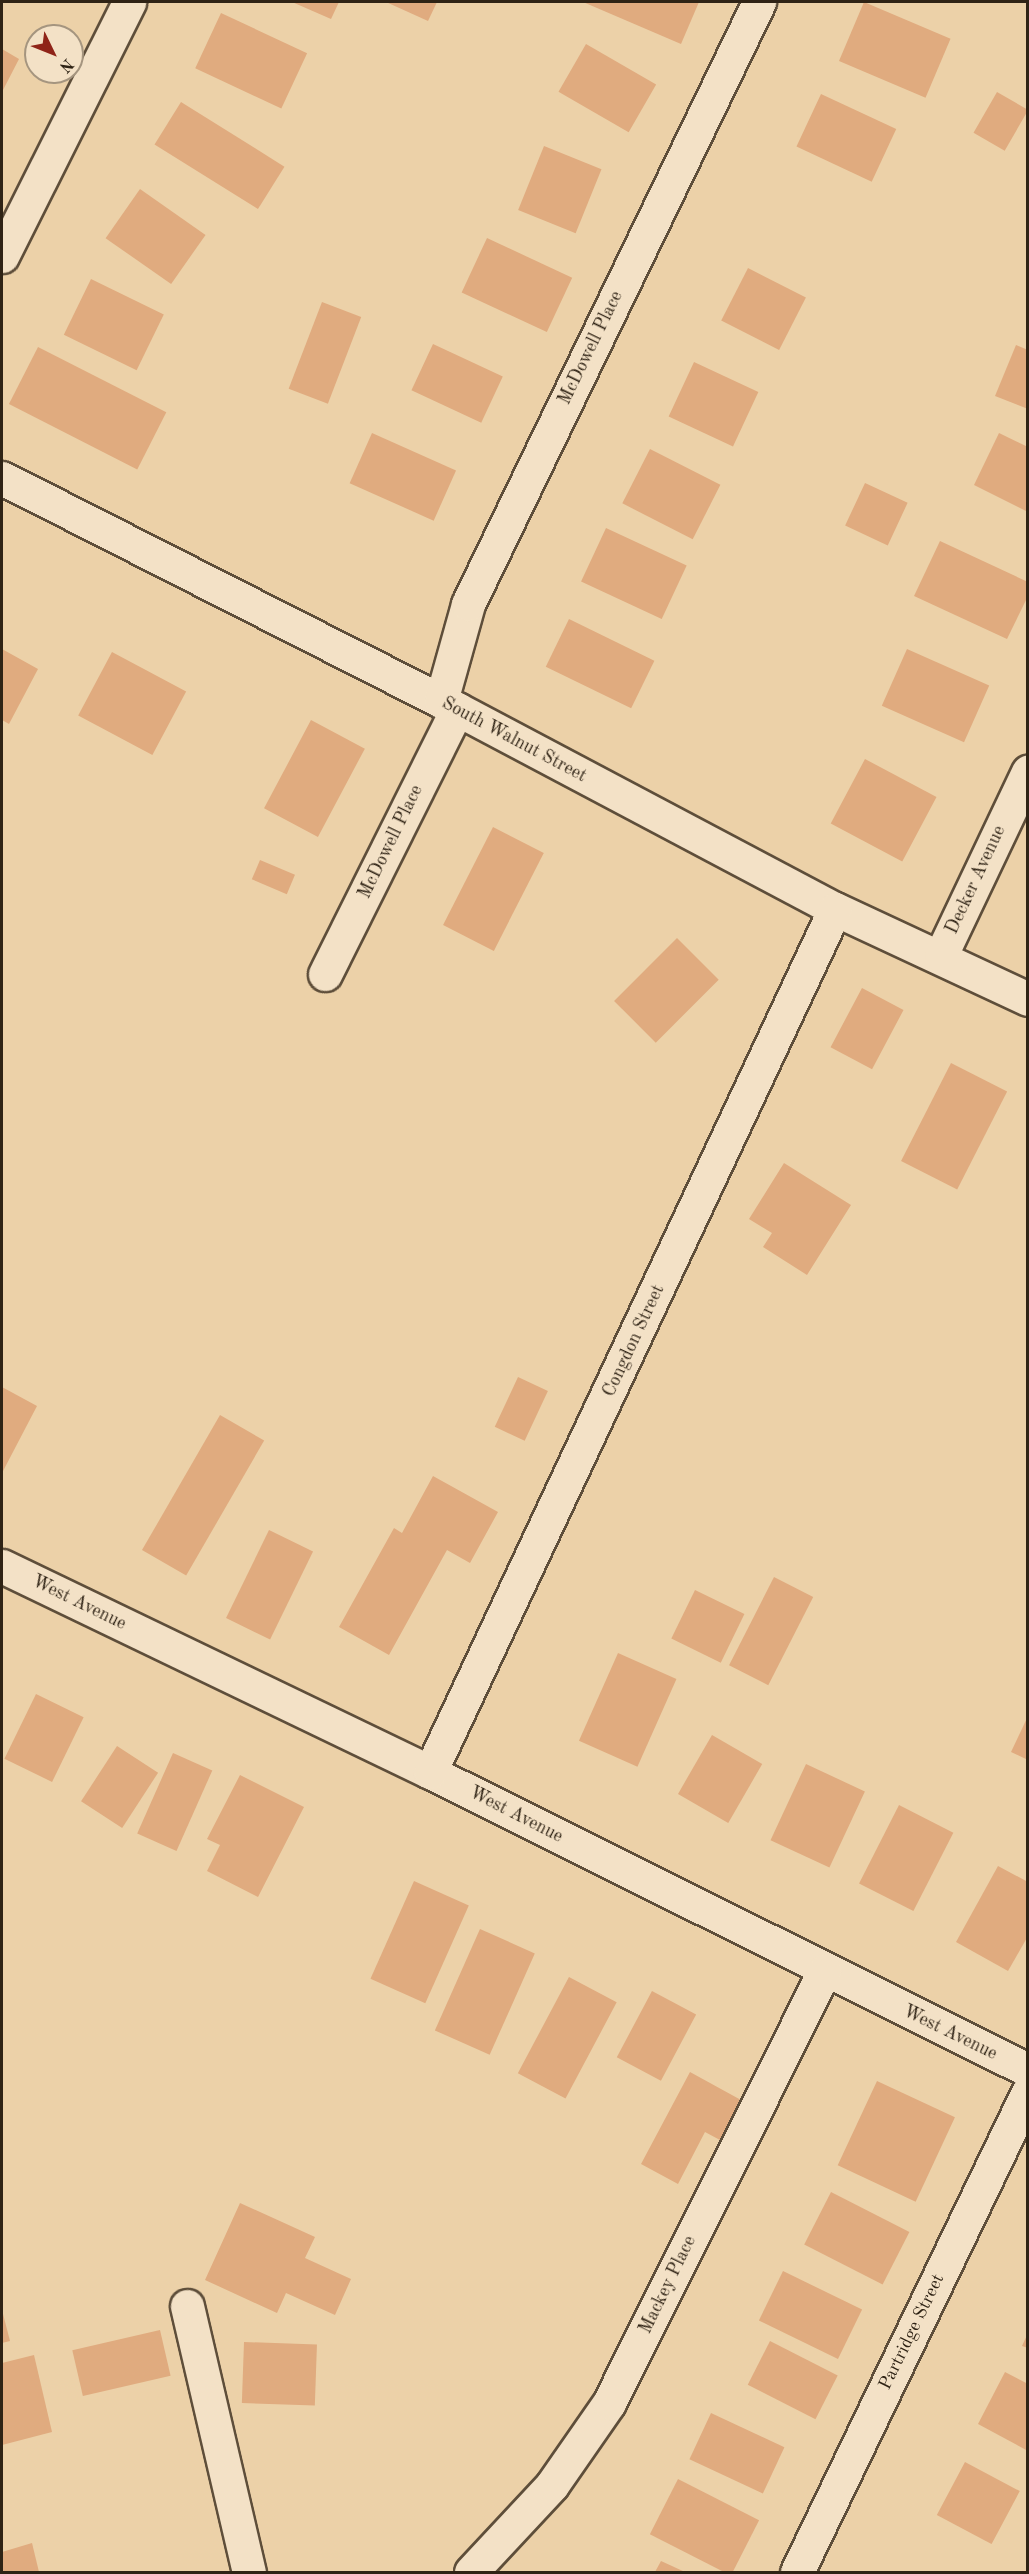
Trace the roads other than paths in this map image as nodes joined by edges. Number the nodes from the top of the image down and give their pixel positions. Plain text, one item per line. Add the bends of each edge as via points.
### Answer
1 (129, 2) edge
2 (759, 2) edge
3 (2, 256) edge
4 (2, 478) edge
5 (449, 705) junction
6 (1028, 772) edge
7 (835, 909) junction
8 (941, 955) junction
9 (325, 974) dead end
10 (1028, 999) edge
11 (2, 1566) edge
12 (430, 1772) junction
13 (824, 1971) junction
14 (1028, 2070) edge
15 (1028, 2092) edge
16 (187, 2307) dead end
17 (249, 2572) edge
18 (471, 2572) edge
19 (797, 2572) edge

1 - 3 street
2 - 5 street, McDowell Place via 468,604
4 - 5 street, South Walnut Street
5 - 7 street, South Walnut Street
5 - 9 street, McDowell Place
6 - 8 street, Decker Avenue
7 - 8 street, South Walnut Street
7 - 12 street, Congdon Street
8 - 10 street, South Walnut Street
11 - 12 street, West Avenue
12 - 13 street, West Avenue
13 - 14 street, West Avenue
13 - 18 street, Mackey Place via 609,2403 552,2485
15 - 19 street, Partridge Street
16 - 17 street

